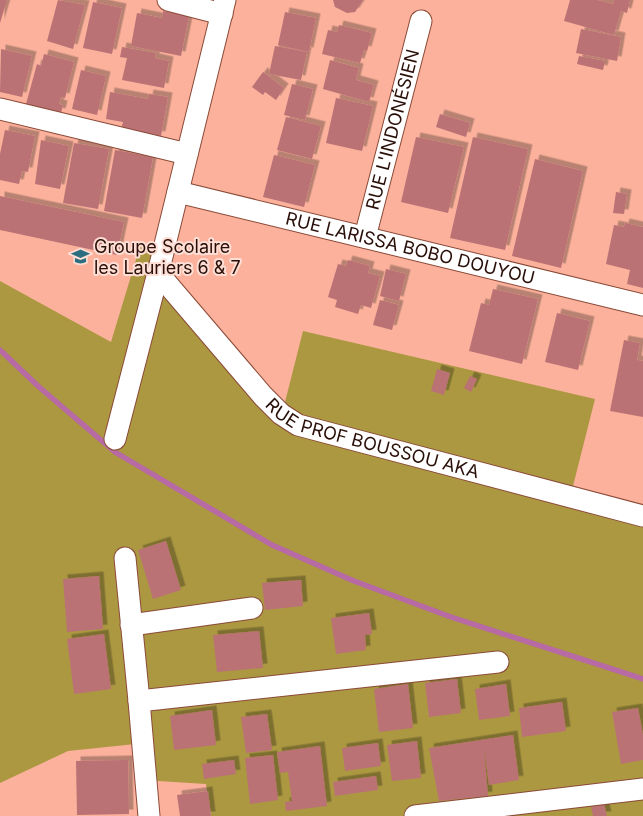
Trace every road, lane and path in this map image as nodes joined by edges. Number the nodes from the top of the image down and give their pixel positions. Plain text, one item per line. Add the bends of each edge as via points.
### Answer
1 (168, 0) edge
2 (223, 7) edge
3 (421, 20) dead end
4 (0, 109) edge
5 (187, 154) junction
6 (178, 192) junction
7 (364, 237) junction
8 (158, 273) junction
9 (643, 305) edge
10 (115, 438) dead end
11 (643, 516) edge
12 (125, 558) dead end
13 (252, 608) dead end
14 (131, 625) junction
15 (498, 662) dead end
16 (139, 701) junction
17 (643, 789) edge
18 (149, 816) edge
19 (414, 816) edge

1 - 2 street
2 - 5 street
3 - 7 street, RUE L'INDONÉSIEN
4 - 5 street
5 - 6 street
6 - 7 street, RUE LARISSA BOBO DOUYOU
6 - 8 street
7 - 9 street, RUE LARISSA BOBO DOUYOU
8 - 10 street
8 - 11 street, RUE PROF BOUSSOU AKA via 263,396 298,425
12 - 14 street
13 - 14 street
14 - 16 street
15 - 16 street
16 - 18 street
17 - 19 street

